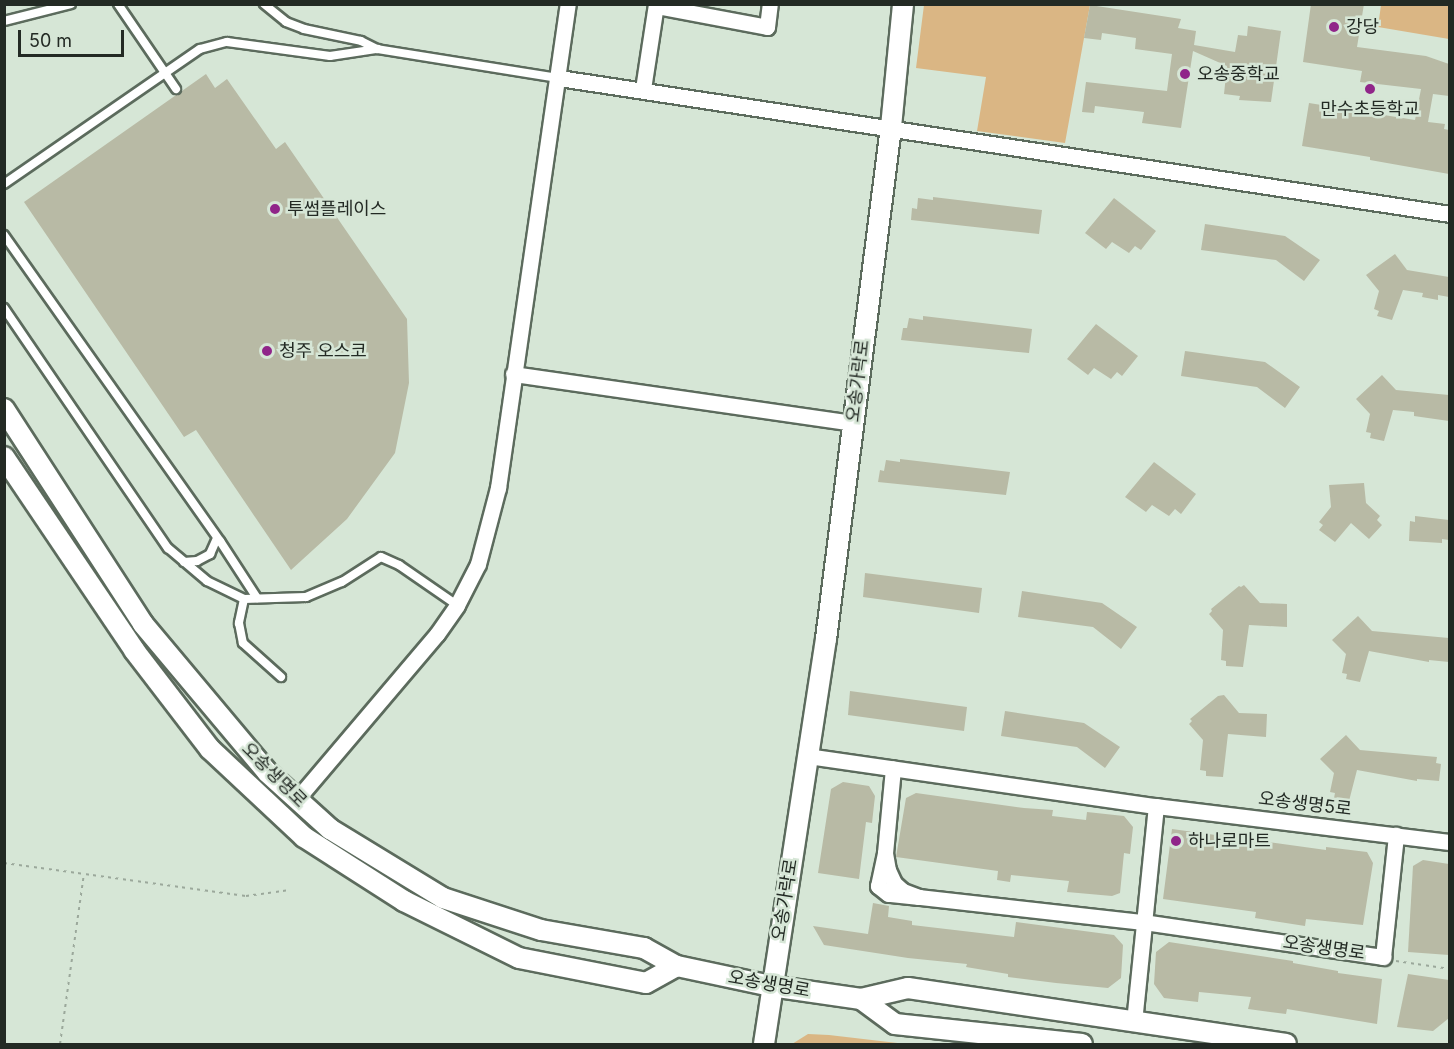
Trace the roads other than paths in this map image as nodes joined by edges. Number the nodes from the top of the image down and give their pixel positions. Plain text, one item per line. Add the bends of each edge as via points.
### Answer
1 (72, 4) edge
2 (118, 4) edge
3 (264, 4) edge
4 (568, 4) edge
5 (770, 4) edge
6 (903, 4) edge
7 (656, 5) edge
8 (4, 21) edge
9 (377, 48) junction
10 (164, 73) junction
11 (558, 78) junction
12 (176, 89) dead end
13 (643, 89) junction
14 (891, 127) junction
15 (4, 184) edge
16 (1449, 214) edge
17 (4, 235) edge
18 (4, 308) edge
19 (513, 374) junction
20 (4, 410) edge
21 (853, 423) junction
22 (4, 457) edge
23 (217, 538) junction
24 (184, 562) junction
25 (256, 598) junction
26 (244, 599) junction
27 (457, 605) junction
28 (281, 677) dead end
29 (807, 756) junction
30 (893, 768) junction
31 (297, 799) junction
32 (1156, 806) junction
33 (1396, 834) junction
34 (1449, 842) edge
35 (1143, 922) junction
36 (676, 966) junction
37 (771, 986) junction
38 (861, 999) junction
39 (1134, 1022) junction
40 (764, 1044) edge
41 (1082, 1044) edge
42 (1286, 1044) edge

1 - 8 lane
2 - 10 lane
3 - 9 lane via 286,22
4 - 11 street
5 - 7 street via 767,27
6 - 14 street, 오송가락로
7 - 13 street
9 - 10 lane via 330,56 228,42 200,49
9 - 11 lane
10 - 12 lane
10 - 15 lane
11 - 13 street
11 - 19 street
13 - 14 street
14 - 16 street
14 - 21 street, 오송가락로
17 - 23 lane
18 - 24 lane via 168,549
19 - 21 street
19 - 27 street via 498,488 478,564
20 - 31 street, 오송생명로 via 143,624 227,727
21 - 29 street, 오송가락로
22 - 36 street, 오송생명로 via 134,650 210,749 304,837 404,901 519,958 646,983
23 - 24 lane via 210,554 198,561
23 - 25 lane
24 - 26 lane via 207,581
25 - 26 lane
25 - 27 lane via 306,597 342,582 381,557
26 - 28 lane via 239,623 243,643
27 - 31 street via 437,634
29 - 30 street
29 - 37 street, 오송가락로
30 - 32 street
30 - 35 street, 오송생명로 via 879,882 880,889 888,894
31 - 36 street, 오송생명로 via 330,829 443,898 541,930 644,948
32 - 33 street, 오송생명5로
32 - 35 street
33 - 34 street, 오송생명5로
33 - 35 street, 오송생명로 via 1383,957
35 - 39 street
36 - 37 street, 오송생명로
37 - 38 street, 오송생명로
37 - 40 street, 오송가락로
38 - 39 street, 오송생명로 via 908,988
38 - 41 street, 오송생명로 via 895,1024
39 - 42 street, 오송생명로

